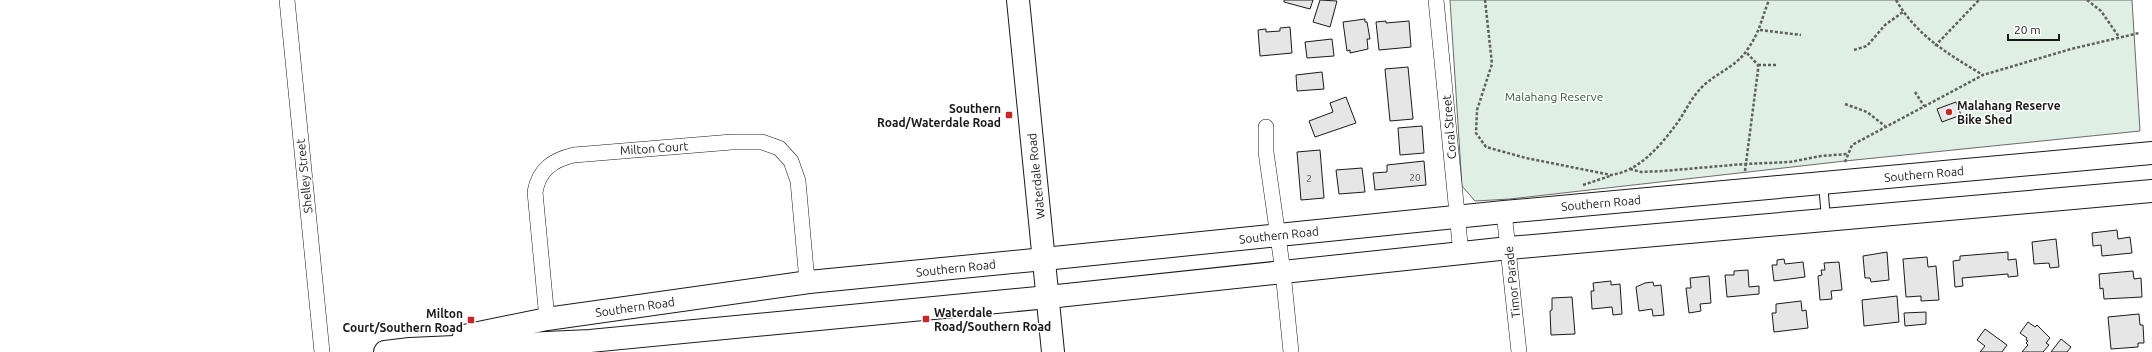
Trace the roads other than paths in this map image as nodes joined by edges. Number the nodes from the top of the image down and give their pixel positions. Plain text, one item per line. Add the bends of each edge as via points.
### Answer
1 (287, 0) edge
2 (1018, 0) edge
3 (1436, 0) edge
4 (1266, 127) dead end
5 (2152, 153) edge
6 (1823, 183) junction
7 (2152, 191) edge
8 (1504, 212) junction
9 (1457, 217) junction
10 (1826, 220) junction
11 (1278, 235) junction
12 (1509, 248) junction
13 (1461, 254) junction
14 (1044, 259) junction
15 (1283, 272) junction
16 (809, 282) junction
17 (1048, 297) junction
18 (547, 319) junction
19 (410, 349) junction
20 (322, 352) edge
21 (386, 352) edge
22 (1053, 352) edge
23 (1291, 352) edge
24 (1519, 352) edge

1 - 20 street, Shelley Street
2 - 14 main road, Waterdale Road
3 - 9 street, Coral Street
4 - 11 street via 1266,152
5 - 6 main road, Southern Road
6 - 8 main road, Southern Road
6 - 10 lane
7 - 10 main road, Southern Road
8 - 9 main road, Southern Road
8 - 12 street, Timor Parade
9 - 11 main road, Southern Road
9 - 13 street, Coral Street
10 - 12 main road, Southern Road
11 - 14 main road, Southern Road
11 - 15 street
12 - 13 main road, Southern Road
12 - 24 street, Timor Parade
13 - 15 main road, Southern Road
14 - 16 main road, Southern Road
14 - 17 main road, Waterdale Road
15 - 17 main road, Southern Road
15 - 23 street
16 - 18 main road, Southern Road
16 - 18 street, Milton Court via 798,181 791,161 779,148 762,142 732,142 574,155 555,161 547,167 541,173 535,192
17 - 19 main road, Southern Road via 590,341
17 - 22 main road, Waterdale Road
18 - 19 main road, Southern Road
19 - 21 main road, Southern Road

